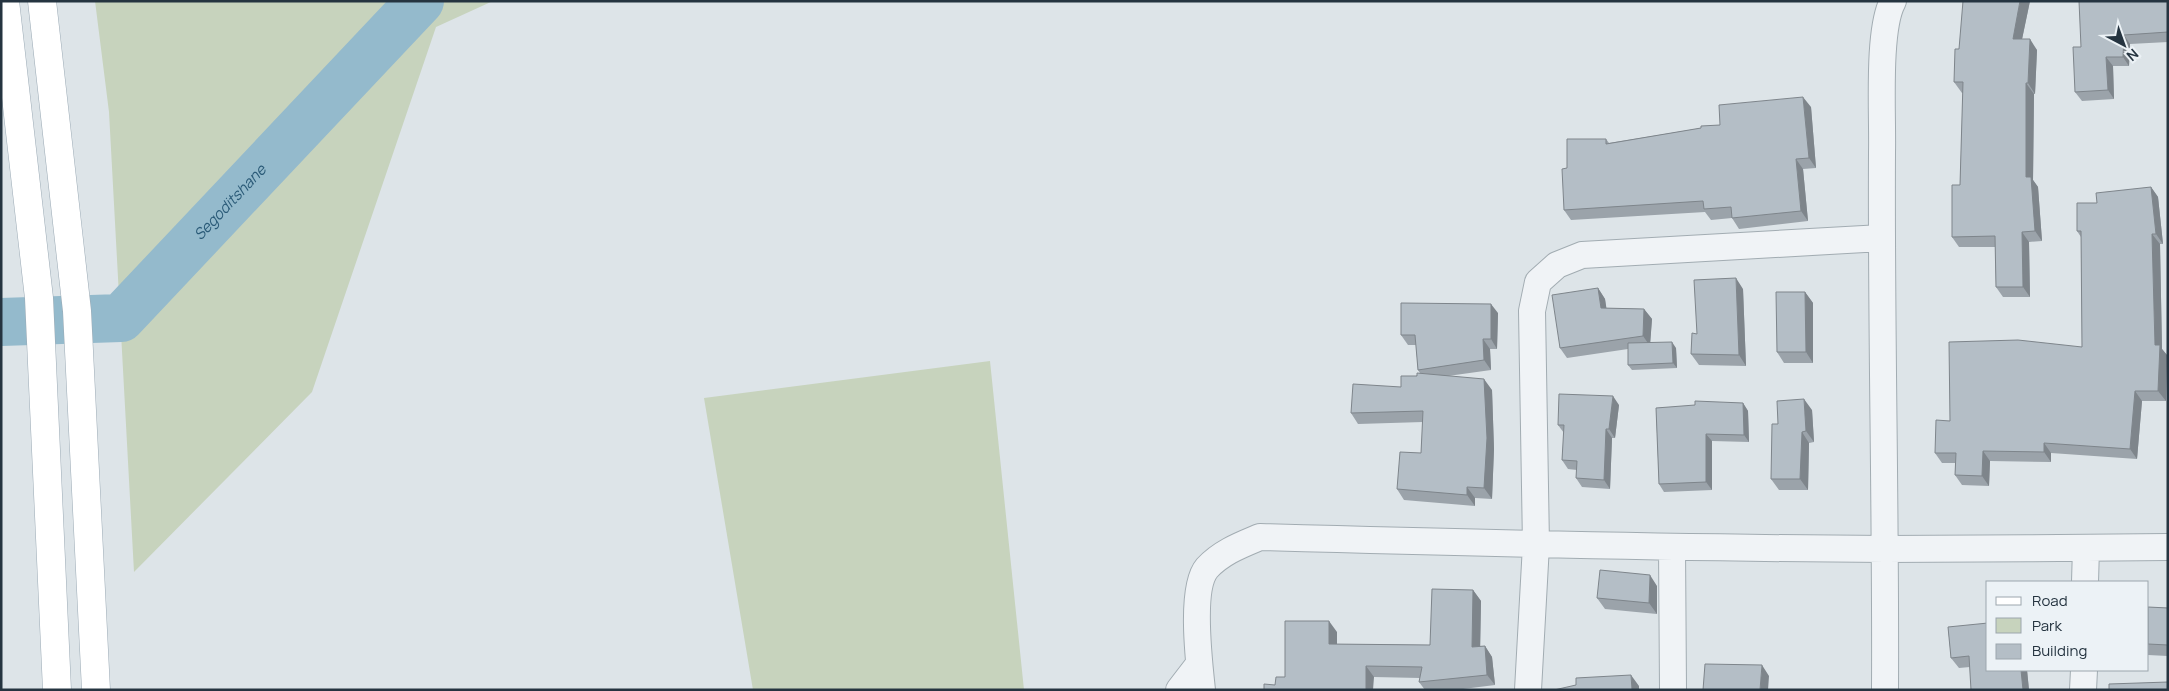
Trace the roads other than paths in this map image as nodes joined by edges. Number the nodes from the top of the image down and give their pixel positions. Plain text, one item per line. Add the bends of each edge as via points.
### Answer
1 (4, 1) edge
2 (42, 1) edge
3 (1892, 1) edge
4 (1882, 238) junction
5 (1536, 545) junction
6 (1672, 547) junction
7 (2168, 547) edge
8 (2086, 548) junction
9 (1886, 549) junction
10 (2085, 581) edge
11 (1199, 664) junction
12 (2084, 671) edge
13 (57, 690) edge
14 (96, 690) edge
15 (1179, 690) edge
16 (1202, 690) edge
17 (1528, 690) edge
18 (1673, 690) edge
19 (1886, 690) edge
20 (2084, 690) edge

1 - 13 main road via 39,298
2 - 14 main road via 77,311
3 - 4 street via 1884,45
4 - 5 street via 1582,255 1557,265 1538,282 1532,311
4 - 9 street
5 - 6 street
5 - 11 street via 1260,537 1226,552 1206,569 1197,591
5 - 17 street
6 - 9 street
6 - 18 street
7 - 8 street
8 - 9 street
8 - 10 street
9 - 19 street
11 - 15 street
11 - 16 street
12 - 20 street

